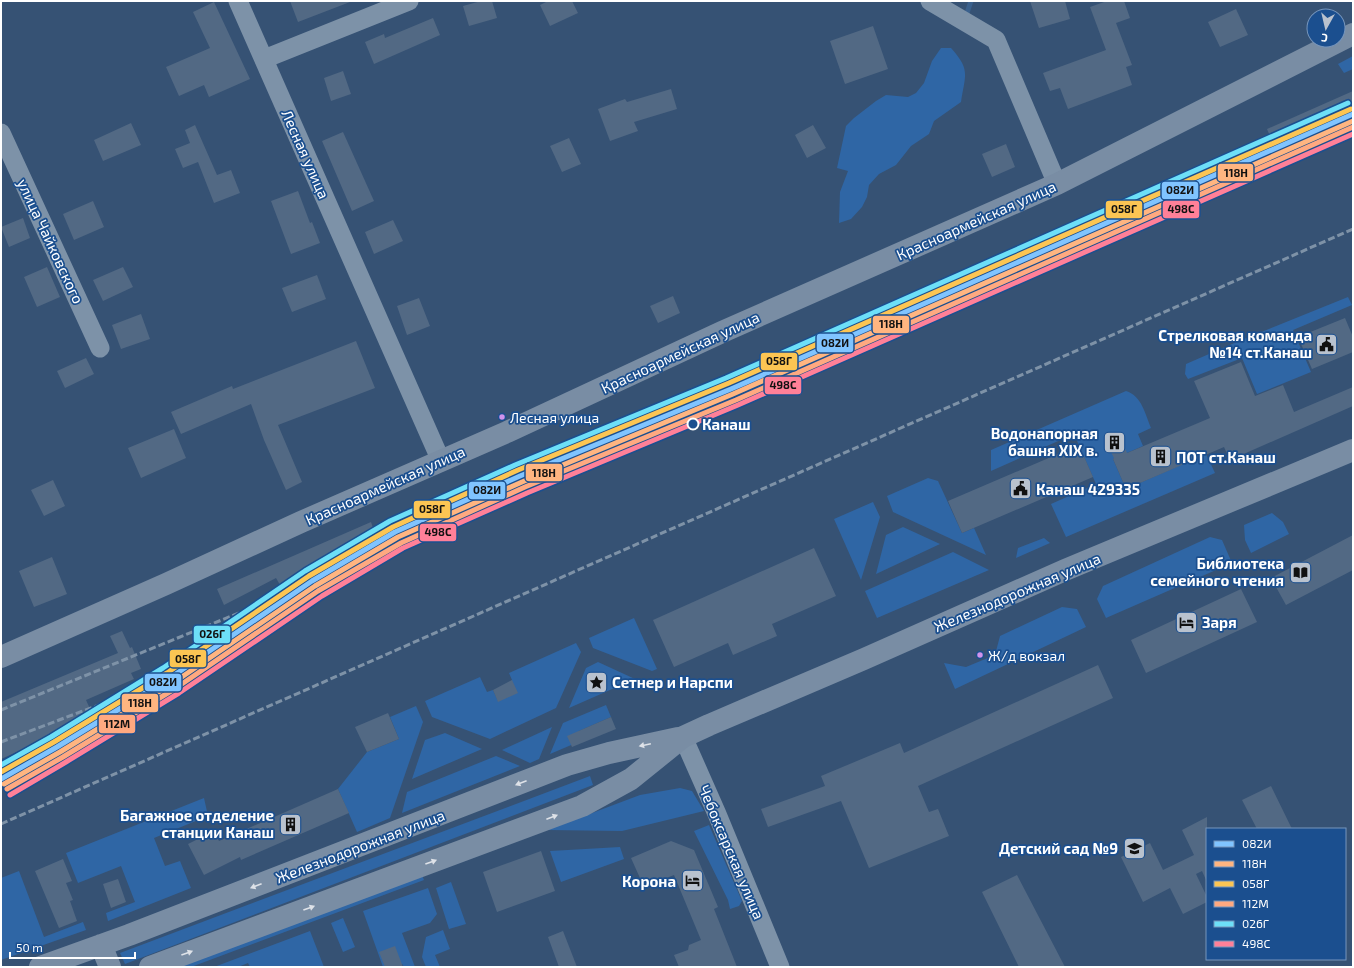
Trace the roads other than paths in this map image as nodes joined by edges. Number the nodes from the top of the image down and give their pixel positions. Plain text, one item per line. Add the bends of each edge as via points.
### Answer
1 (238, 1) edge
2 (410, 1) edge
3 (930, 1) edge
4 (1353, 34) edge
5 (264, 59) junction
6 (1, 133) edge
7 (1057, 184) junction
8 (100, 348) dead end
9 (1353, 450) edge
10 (441, 461) junction
11 (1, 656) edge
12 (683, 737) junction
13 (101, 945) junction
14 (40, 967) edge
15 (110, 967) edge
16 (150, 967) edge
17 (780, 967) edge

1 - 5 street, Лесная улица
2 - 5 street
3 - 7 street via 996,40
4 - 7 main road, Красноармейская улица
5 - 10 street, Лесная улица
6 - 8 street, улица Чайковского
7 - 10 main road, Красноармейская улица via 729,329
9 - 12 main road, Железнодорожная улица via 1065,570
10 - 11 main road, Красноармейская улица
12 -> 13 main road, Железнодорожная улица via 609,752 567,765
16 -> 12 main road, Железнодорожная улица via 582,806 631,779
12 - 17 street, Чебоксарская улица
13 - 14 main road, Железнодорожная улица
13 - 15 main road

